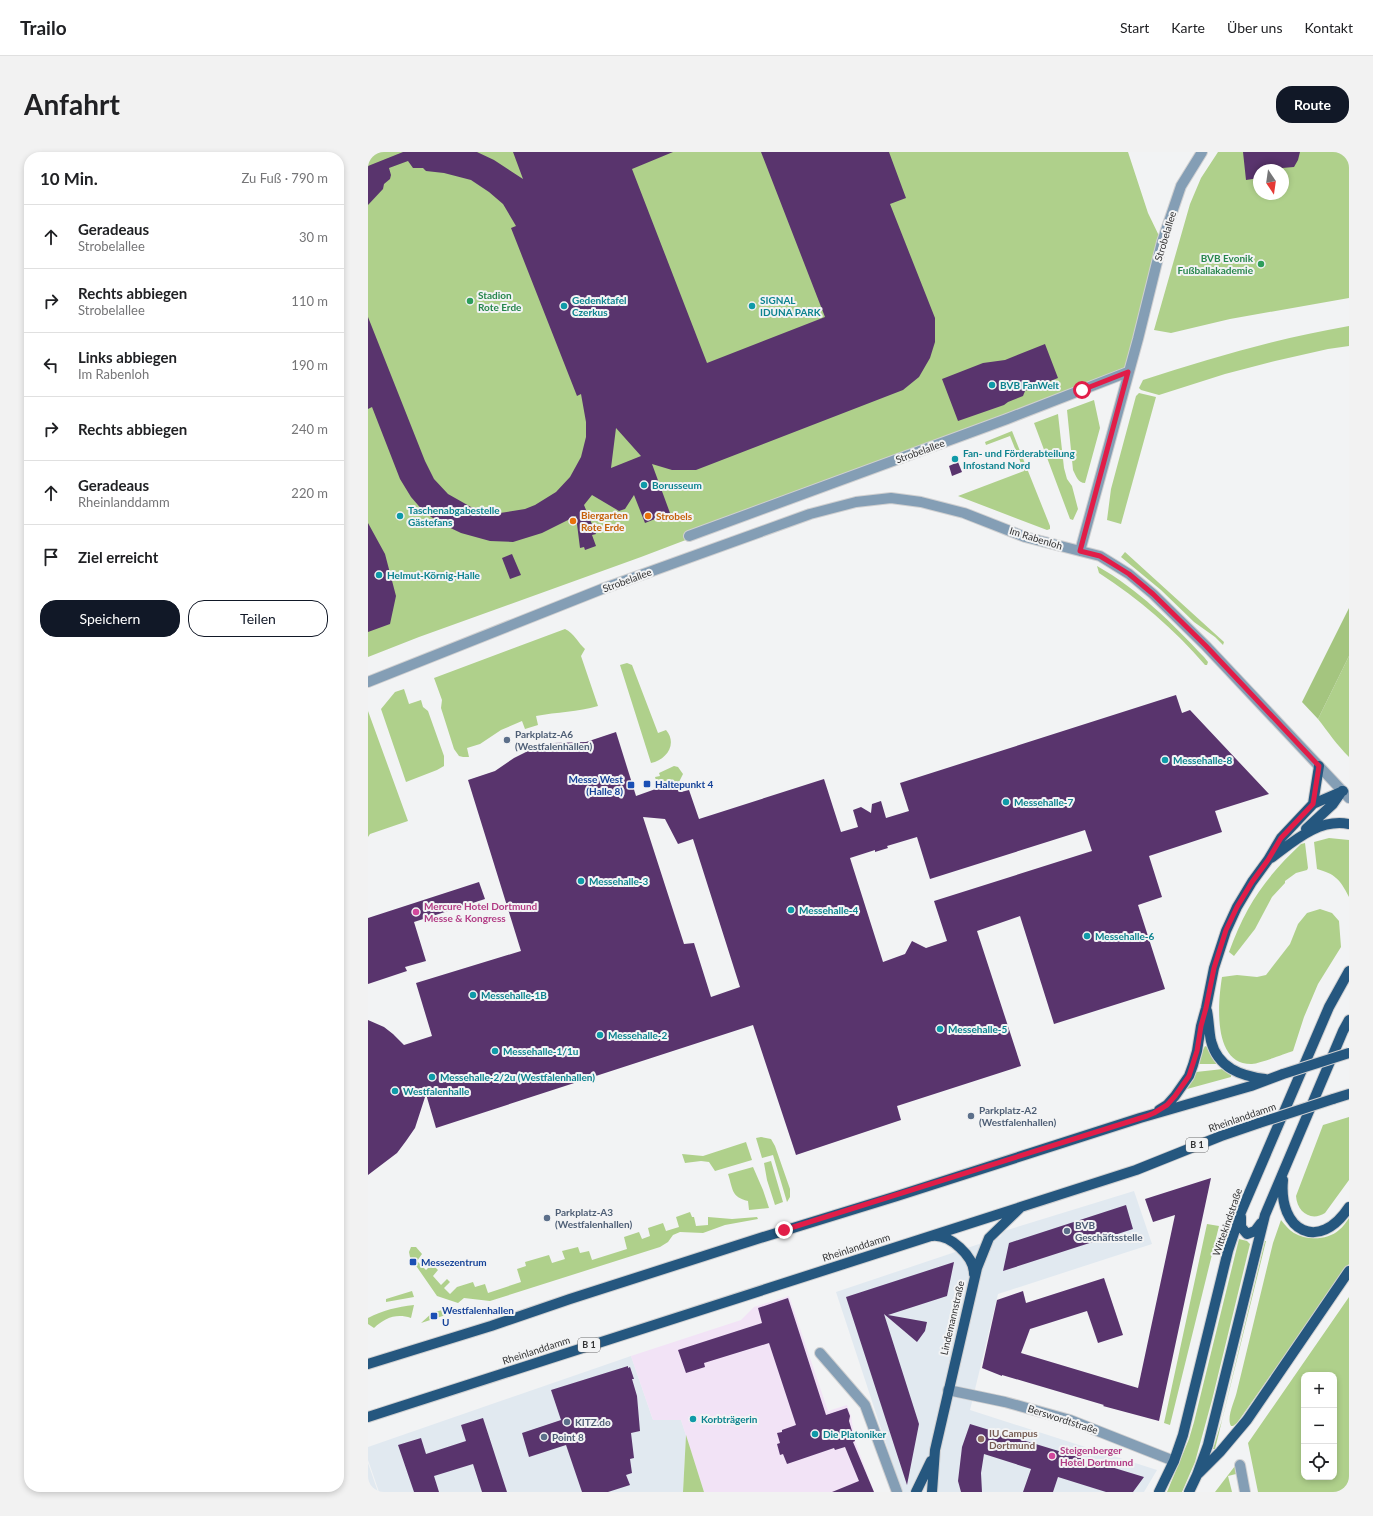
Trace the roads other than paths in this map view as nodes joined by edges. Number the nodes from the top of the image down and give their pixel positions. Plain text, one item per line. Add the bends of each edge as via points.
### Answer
1 (1202, 152) edge
2 (1128, 372) junction
3 (891, 498) joint
4 (689, 536) dead end
5 (1080, 551) junction
6 (368, 682) edge
7 (1319, 766) junction
8 (1346, 795) edge
9 (1313, 804) junction
10 (1349, 824) edge
11 (1300, 836) junction
12 (1268, 860) junction
13 (1349, 971) edge
14 (1206, 1008) junction
15 (1349, 1020) edge
16 (1349, 1053) edge
17 (1267, 1079) junction
18 (1348, 1094) edge
19 (1147, 1116) junction
20 (1284, 1169) junction
21 (1021, 1206) junction
22 (1349, 1207) edge
23 (1241, 1212) junction
24 (1265, 1215) junction
25 (926, 1237) junction
26 (1349, 1271) edge
27 (974, 1279) junction
28 (820, 1353) dead end
29 (368, 1364) edge
30 (948, 1390) junction
31 (368, 1417) edge
32 (935, 1450) junction
33 (1174, 1461) junction
34 (1240, 1465) dead end
35 (1197, 1475) junction
36 (897, 1492) edge
37 (916, 1492) edge
38 (932, 1492) edge
39 (1159, 1492) edge
40 (1189, 1492) edge
41 (1245, 1492) edge

1 - 2 street, Strobelallee via 1181,186 1162,242
2 - 4 street, Strobelallee
2 - 5 street, Strobelallee
3 - 5 street, Im Rabenloh via 921,502 964,513 1025,537
3 - 6 street, Strobelallee via 856,502 803,517 602,589
5 - 7 street, Im Rabenloh via 1100,556 1129,574 1153,594 1206,646
7 - 8 street, Im Rabenloh
7 - 9 main road
8 - 9 main road
8 - 11 main road
9 - 12 main road via 1281,838
10 - 11 main road via 1326,824
11 - 12 main road
12 - 14 main road via 1237,907 1226,930 1214,968
13 - 23 main road, Wittekindstraße via 1316,1036
14 - 17 main road via 1211,1040 1219,1058 1231,1070 1253,1078
14 - 19 main road via 1189,1076 1167,1105
15 - 20 main road
16 - 17 main road, bridge
17 - 19 main road
18 - 21 main road, Rheinlanddamm / B 1, bridge via 1221,1136 1136,1170
19 - 29 main road via 757,1238 492,1326
20 - 22 main road via 1284,1207 1287,1215 1298,1227 1313,1232 1326,1230
20 - 24 main road
21 - 25 main road, Rheinlanddamm / B 1
21 - 27 main road, Lindemannstraße via 989,1238
23 - 24 main road via 1241,1227 1248,1234 1260,1226
23 - 33 main road, Wittekindstraße via 1228,1251 1190,1411
24 - 35 main road via 1216,1414
25 - 27 main road via 935,1236 948,1240 968,1255
25 - 31 main road, Rheinlanddamm / B 1
26 - 35 main road via 1247,1420
27 - 30 main road, Lindemannstraße
28 - 36 street via 865,1405
30 - 32 main road, Lindemannstraße
30 - 33 street, Berswordtstraße via 1070,1420
32 - 37 main road, Lindemannstraße
32 - 38 main road, Lindemannstraße
33 - 39 main road, Wittekindstraße
34 - 41 street
35 - 40 main road

